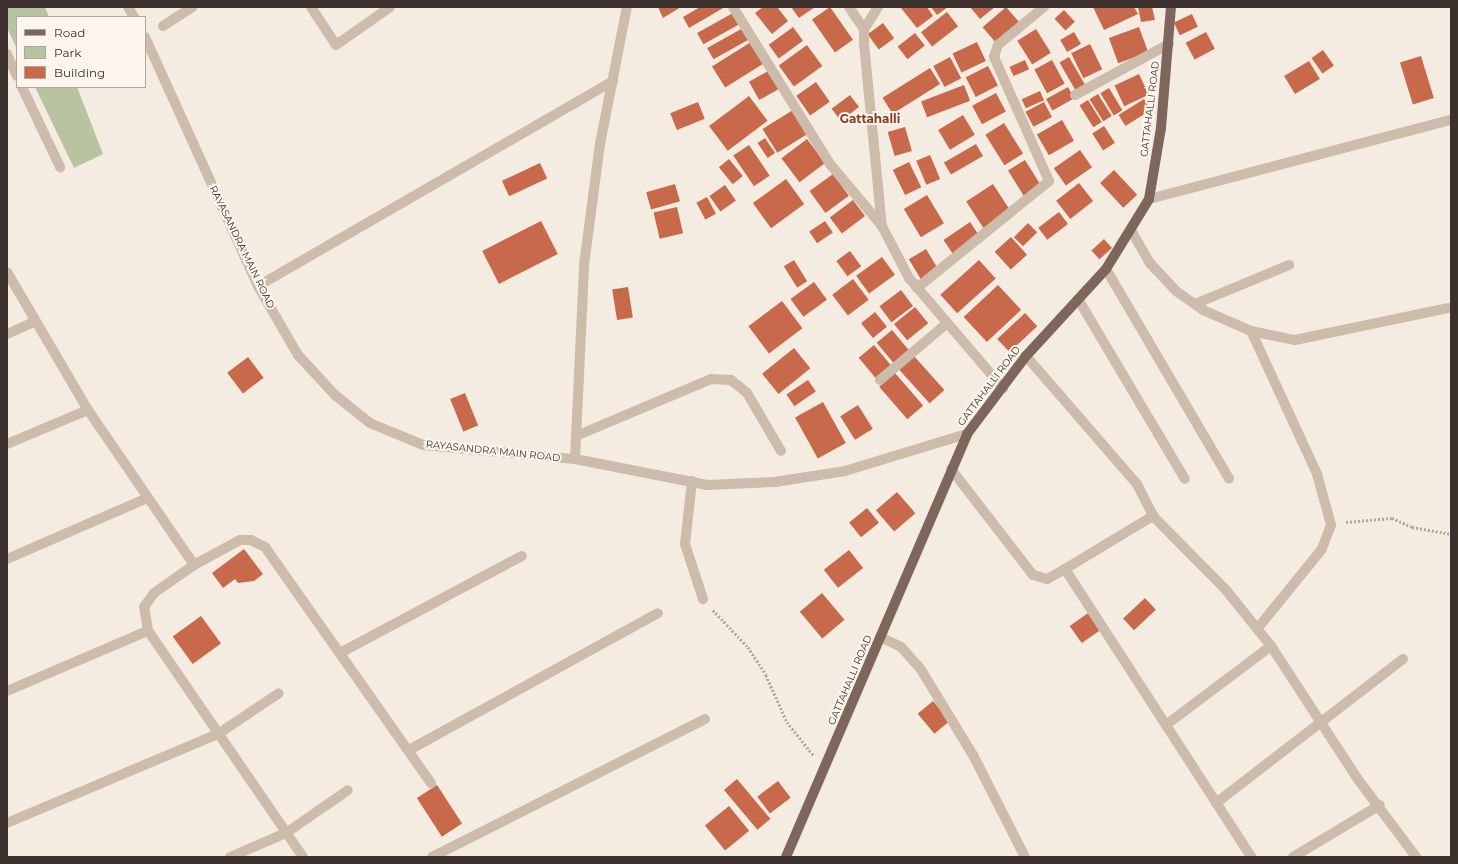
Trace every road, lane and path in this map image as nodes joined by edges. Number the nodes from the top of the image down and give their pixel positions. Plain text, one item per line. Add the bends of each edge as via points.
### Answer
1 (128, 7) edge
2 (192, 7) edge
3 (311, 7) edge
4 (390, 7) edge
5 (627, 7) edge
6 (732, 7) edge
7 (849, 7) edge
8 (878, 7) edge
9 (1044, 7) edge
10 (1170, 7) edge
11 (133, 16) edge
12 (163, 26) dead end
13 (864, 29) junction
14 (146, 39) edge
15 (1169, 44) junction
16 (7, 54) edge
17 (16, 74) edge
18 (613, 81) junction
19 (22, 88) edge
20 (1075, 95) dead end
21 (1451, 120) edge
22 (60, 167) dead end
23 (1149, 199) junction
24 (882, 226) junction
25 (1132, 232) junction
26 (1289, 265) dead end
27 (1106, 269) junction
28 (7, 272) edge
29 (258, 286) junction
30 (917, 288) junction
31 (1078, 299) junction
32 (1195, 304) junction
33 (1448, 308) dead end
34 (34, 322) junction
35 (946, 324) junction
36 (1251, 331) junction
37 (7, 334) edge
38 (1026, 356) junction
39 (880, 380) dead end
40 (1004, 388) junction
41 (88, 410) junction
42 (967, 434) junction
43 (576, 436) junction
44 (7, 444) edge
45 (781, 451) dead end
46 (575, 459) junction
47 (951, 469) junction
48 (1185, 479) dead end
49 (1229, 480) dead end
50 (692, 482) junction
51 (147, 498) junction
52 (1153, 516) junction
53 (1331, 525) junction
54 (1451, 534) edge
55 (522, 556) dead end
56 (7, 559) edge
57 (194, 565) junction
58 (1066, 569) junction
59 (703, 599) joint
60 (658, 613) dead end
61 (1257, 628) junction
62 (148, 631) junction
63 (880, 637) junction
64 (1270, 646) junction
65 (340, 653) junction
66 (1403, 659) dead end
67 (7, 692) edge
68 (279, 693) dead end
69 (705, 718) dead end
70 (1322, 723) junction
71 (1166, 724) junction
72 (218, 734) junction
73 (409, 750) junction
74 (825, 771) junction
75 (432, 783) dead end
76 (348, 790) dead end
77 (1216, 803) junction
78 (1380, 805) junction
79 (7, 823) edge
80 (286, 833) junction
81 (230, 857) edge
82 (303, 857) edge
83 (432, 857) edge
84 (786, 857) edge
85 (1025, 857) edge
86 (1251, 857) edge
87 (1292, 857) edge
88 (1416, 857) edge

1 - 11 street
2 - 12 street
3 - 4 street via 336,45
5 - 18 street
6 - 24 street via 830,164
7 - 13 street
8 - 13 street
9 - 30 street via 998,45 994,57 1049,181
10 - 15 main road, GATTAHALLI ROAD
13 - 24 street via 874,171
14 - 29 street, RAYASANDRA MAIN ROAD
15 - 20 street
15 - 23 main road, GATTAHALLI ROAD via 1161,128
16 - 17 street
18 - 29 street
18 - 43 street via 584,265
19 - 22 street
21 - 23 street
23 - 25 main road, GATTAHALLI ROAD
24 - 30 street
25 - 27 main road, GATTAHALLI ROAD
25 - 32 street via 1150,263 1176,291
26 - 32 street
27 - 31 main road, GATTAHALLI ROAD
27 - 49 street
28 - 34 street
29 - 46 street, RAYASANDRA MAIN ROAD via 298,355 335,395 370,423 423,445
30 - 35 street
31 - 38 main road, GATTAHALLI ROAD
31 - 48 street
32 - 36 street
33 - 36 street via 1295,340
34 - 37 street
34 - 41 street
35 - 39 street
35 - 40 street
36 - 53 street via 1317,474
38 - 40 main road, GATTAHALLI ROAD
38 - 52 street via 1137,484
40 - 42 main road, GATTAHALLI ROAD
41 - 44 street
41 - 51 street
42 - 47 main road, GATTAHALLI ROAD
42 - 50 street, RAYASANDRA MAIN ROAD via 845,471 775,482 707,485
43 - 45 street via 712,379 731,380 747,393
43 - 46 street
46 - 50 street, RAYASANDRA MAIN ROAD
47 - 58 street via 1033,575 1047,579
47 - 63 main road, GATTAHALLI ROAD
50 - 59 street via 685,544
51 - 56 street
51 - 57 street
52 - 58 street
52 - 61 street via 1188,549
53 - 54 path via 1367,517 1392,518 1412,527
53 - 61 street via 1322,549
55 - 65 street
57 - 62 street via 154,593 144,607
57 - 65 street via 240,540 251,540 265,547
58 - 71 street
59 - 74 path via 748,647 766,675 787,722
60 - 73 street
61 - 64 street
62 - 67 street
62 - 72 street
63 - 74 main road, GATTAHALLI ROAD
63 - 85 street via 901,647 920,668 973,755
64 - 70 street
64 - 71 street
65 - 73 street
66 - 70 street
68 - 72 street
69 - 83 street
70 - 77 street
70 - 78 street
71 - 77 street
72 - 79 street
72 - 80 street
73 - 75 street
74 - 84 main road, GATTAHALLI ROAD
76 - 80 street
77 - 86 street
78 - 87 street
78 - 88 street
80 - 81 street
80 - 82 street

